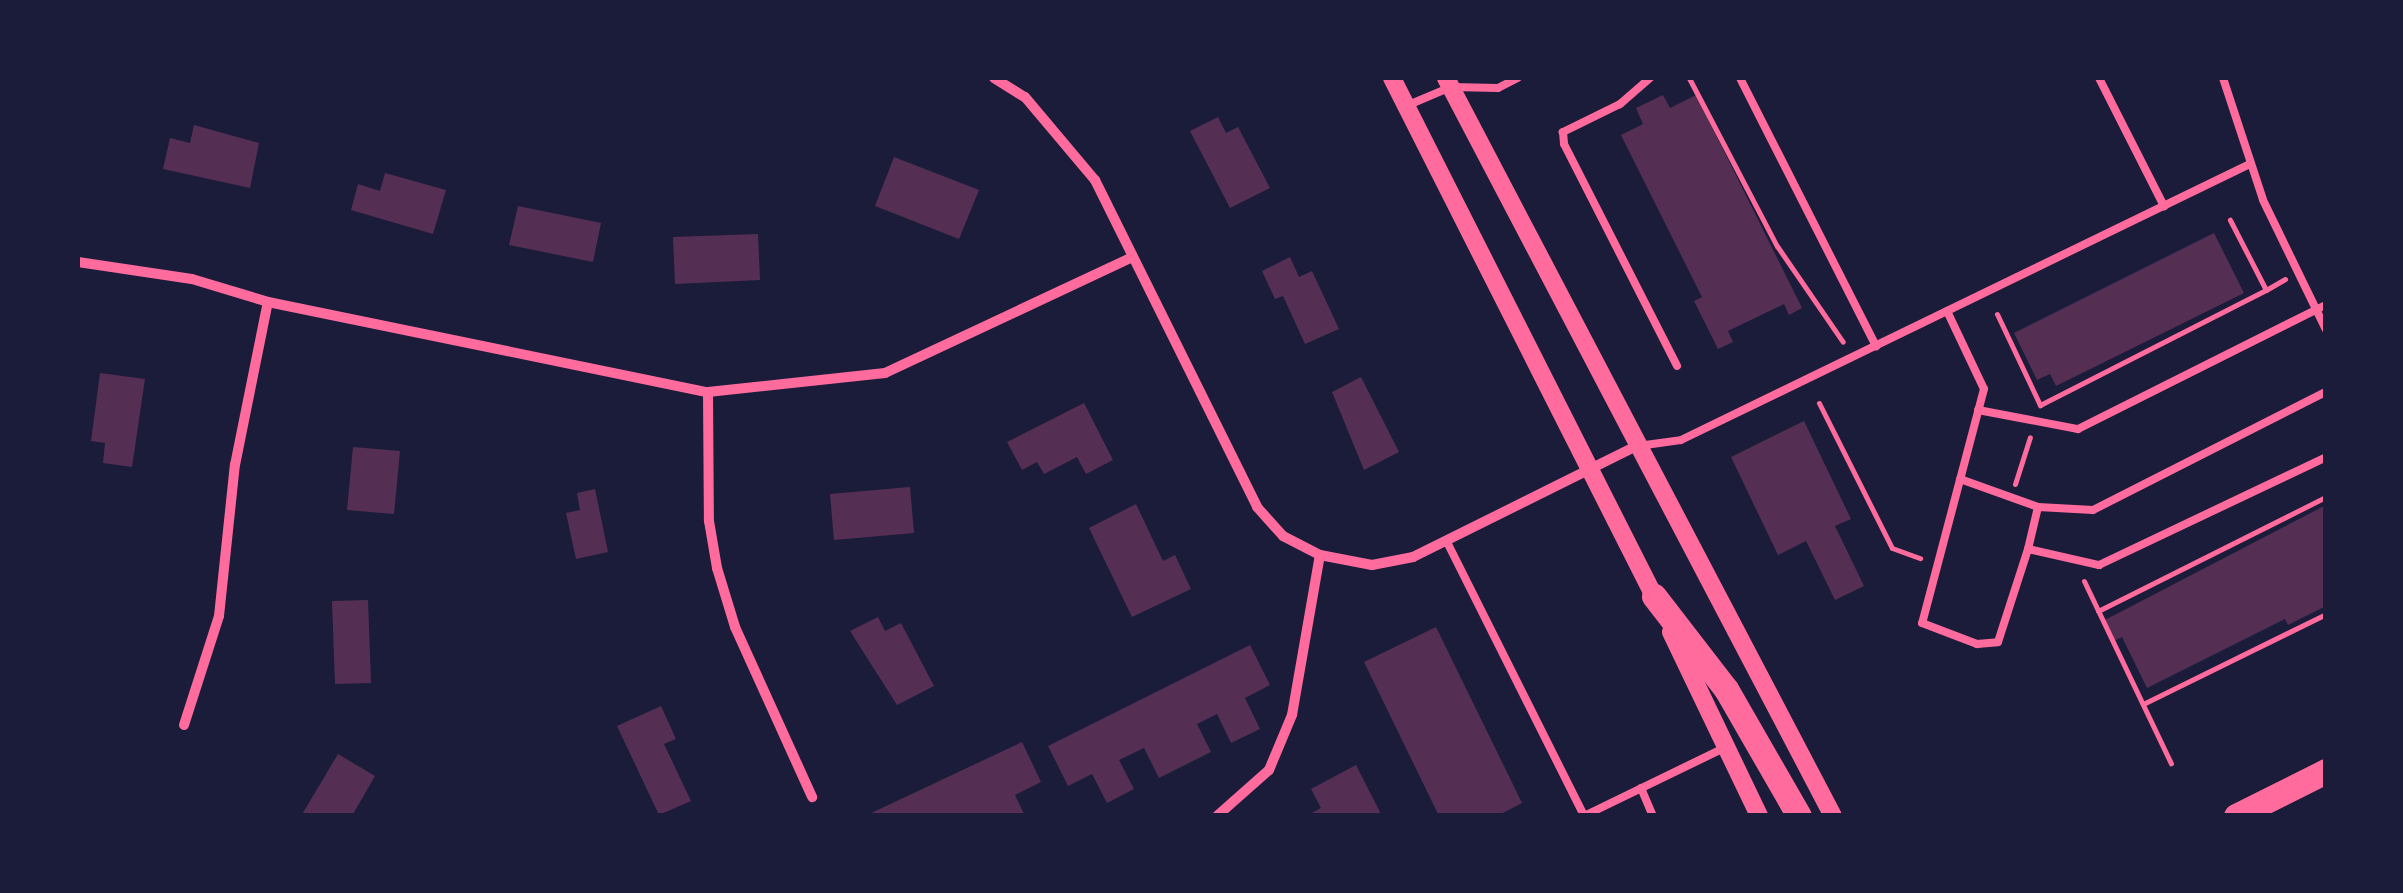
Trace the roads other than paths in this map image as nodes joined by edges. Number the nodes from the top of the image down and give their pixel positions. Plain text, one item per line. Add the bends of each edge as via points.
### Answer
1 (994, 78) edge
2 (1392, 78) edge
3 (1518, 78) edge
4 (1650, 78) edge
5 (1740, 78) edge
6 (2100, 78) edge
7 (2223, 78) edge
8 (1451, 80) edge
9 (1406, 106) junction
10 (2250, 164) junction
11 (2164, 206) junction
12 (1130, 258) junction
13 (78, 262) edge
14 (268, 302) junction
15 (2326, 304) edge
16 (2315, 310) junction
17 (1947, 311) junction
18 (2326, 330) edge
19 (1876, 346) junction
20 (1677, 366) dead end
21 (708, 392) junction
22 (2326, 392) edge
23 (1978, 410) junction
24 (1637, 446) junction
25 (2326, 457) edge
26 (1594, 472) junction
27 (1960, 479) junction
28 (2038, 507) junction
29 (1447, 542) junction
30 (2028, 548) junction
31 (1320, 554) junction
32 (1654, 596) junction
33 (184, 725) dead end
34 (1726, 747) junction
35 (2326, 772) edge
36 (1641, 788) junction
37 (812, 797) dead end
38 (1216, 816) edge
39 (1584, 816) edge
40 (1653, 816) edge
41 (1759, 816) edge
42 (1800, 816) edge
43 (1833, 816) edge
44 (2236, 816) edge

1 - 12 street via 1068,141 1095,180
2 - 9 street
3 - 8 lane via 1498,88
4 - 20 lane via 1620,104 1563,132 1564,144
5 - 19 lane
6 - 11 lane
7 - 10 lane
8 - 9 lane
8 - 24 street
9 - 26 street
10 - 11 lane
10 - 16 lane
11 - 17 lane
12 - 21 street via 885,373
12 - 31 street via 1257,507 1283,536
13 - 14 street via 192,279
14 - 21 street
14 - 33 street via 236,465 218,616
15 - 16 lane
16 - 18 lane
16 - 23 lane via 2078,430
17 - 19 lane
17 - 23 lane via 1984,390
19 - 24 lane via 1682,440
21 - 37 street via 709,520 717,568 735,627
22 - 28 lane via 2093,510
23 - 27 lane
24 - 26 street
24 - 43 street
25 - 30 lane via 2119,560 2074,562
26 - 29 street
26 - 32 street
27 - 28 lane
27 - 30 lane via 1922,622 1988,645 2003,634
28 - 30 lane
29 - 31 street via 1372,565
29 - 39 lane
31 - 38 street via 1292,715 1269,770
32 - 34 street
32 - 42 main road via 1726,689
34 - 36 lane
34 - 41 street
35 - 44 main road
36 - 39 lane
36 - 40 lane

